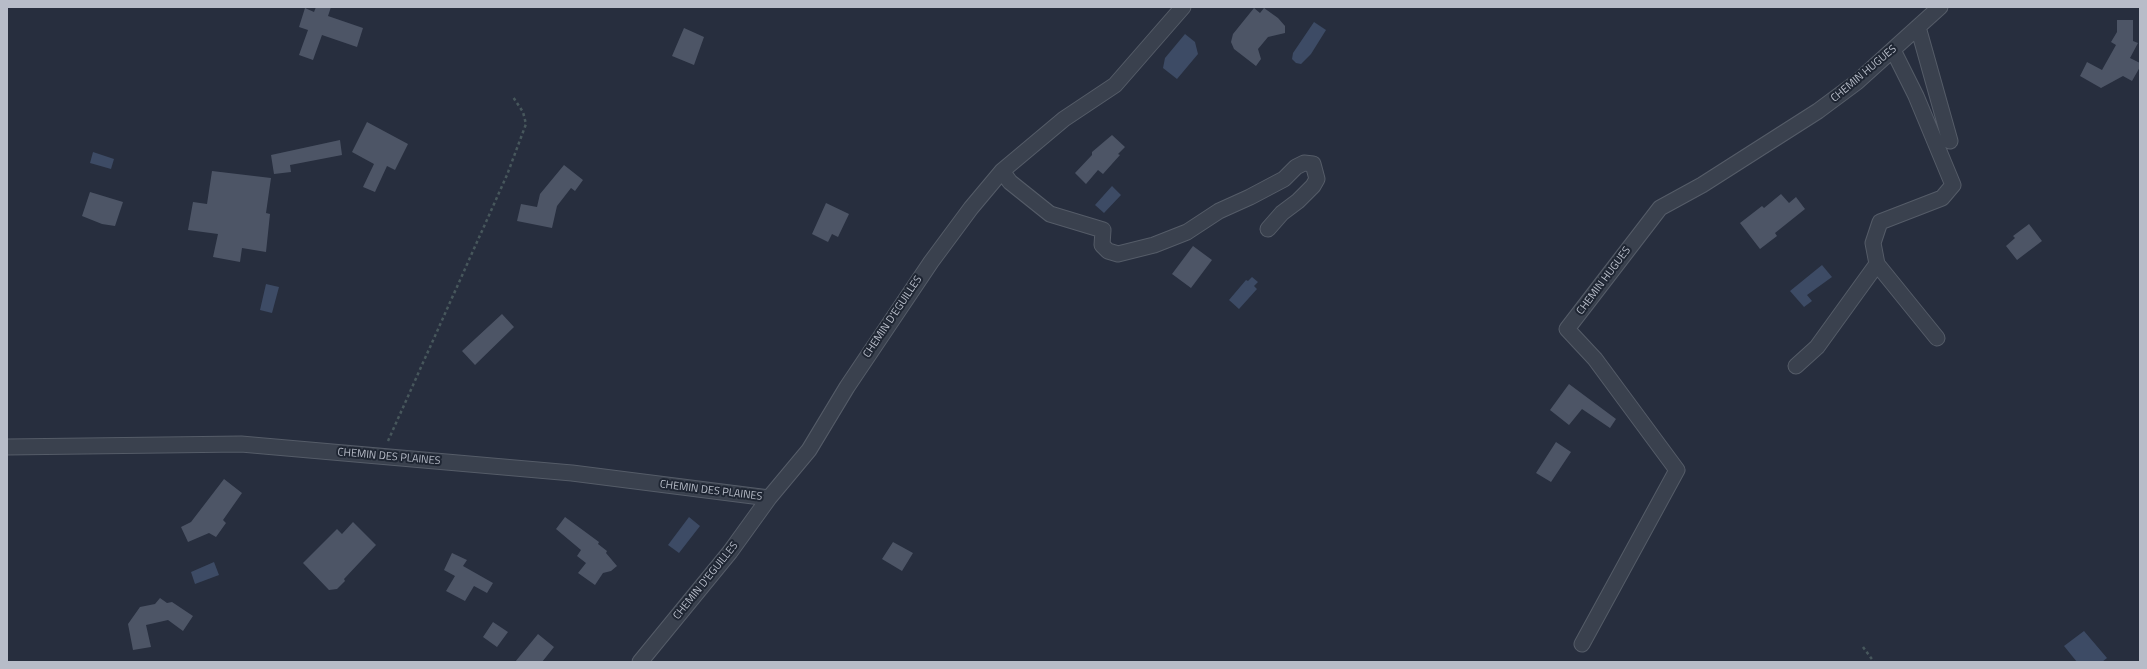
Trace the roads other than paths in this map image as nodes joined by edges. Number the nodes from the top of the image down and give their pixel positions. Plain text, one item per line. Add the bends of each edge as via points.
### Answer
1 (1183, 7) edge
2 (1940, 7) edge
3 (1918, 27) junction
4 (1893, 50) junction
5 (1950, 141) dead end
6 (1002, 171) junction
7 (1268, 229) dead end
8 (1877, 264) junction
9 (1937, 338) dead end
10 (1796, 366) dead end
11 (7, 447) edge
12 (769, 498) junction
13 (1582, 644) dead end
14 (640, 662) edge

1 - 6 street, CHEMIN D'EGUILLES via 1115,85 1064,119
2 - 3 street, CHEMIN HUGUES
3 - 4 street, CHEMIN HUGUES
3 - 5 street
4 - 8 street via 1916,96 1953,185 1942,198 1880,222 1873,243
4 - 13 street, CHEMIN HUGUES via 1857,82 1818,111 1702,185 1660,208 1567,329 1595,359 1677,470
6 - 7 street via 1010,182 1050,214 1103,230 1102,245 1108,251 1118,254 1154,245 1187,232 1219,211 1284,179 1296,167 1304,163 1313,164 1317,179 1313,186
6 - 12 street, CHEMIN D'EGUILLES via 931,262 846,387 808,450
8 - 9 street
8 - 10 street via 1817,347
11 - 12 street, CHEMIN DES PLAINES via 241,444 572,473
12 - 14 street, CHEMIN D'EGUILLES via 730,552

